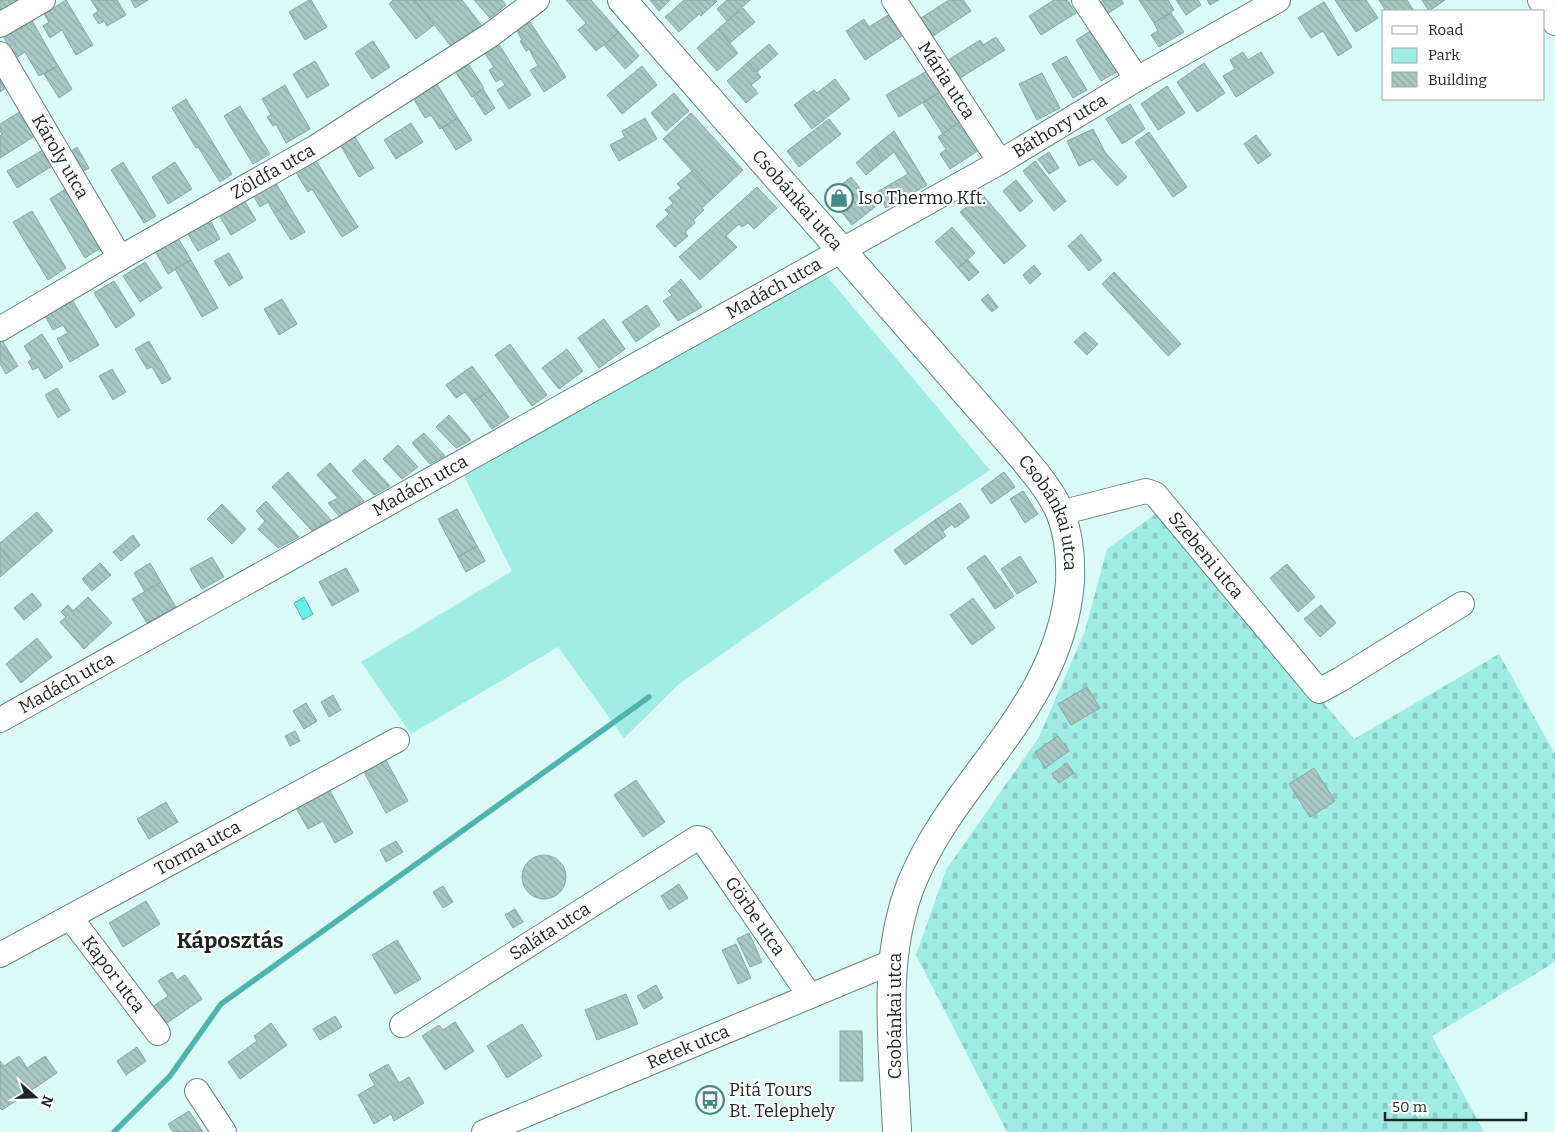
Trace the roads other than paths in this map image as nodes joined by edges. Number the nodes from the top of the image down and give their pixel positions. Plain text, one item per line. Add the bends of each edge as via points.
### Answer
1 (43, 0) edge
2 (537, 0) edge
3 (622, 0) edge
4 (894, 0) edge
5 (1084, 0) edge
6 (1278, 0) edge
7 (1540, 0) edge
8 (1555, 23) edge
9 (0, 25) edge
10 (0, 54) edge
11 (1137, 79) junction
12 (1000, 162) junction
13 (841, 250) junction
14 (120, 258) junction
15 (0, 329) edge
16 (1060, 513) junction
17 (1462, 604) dead end
18 (0, 720) edge
19 (397, 740) dead end
20 (697, 838) joint
21 (70, 917) junction
22 (0, 955) edge
23 (892, 962) junction
24 (810, 996) junction
25 (402, 1025) dead end
26 (158, 1033) dead end
27 (197, 1091) dead end
28 (224, 1132) edge
29 (484, 1132) edge
30 (897, 1132) edge

1 - 9 street
2 - 14 street, Zöldfa utca via 489,36 316,147
3 - 13 main road, Csobánkai utca
4 - 12 street, Mária utca
5 - 11 street
6 - 11 street, Báthory utca
7 - 8 street
10 - 14 street, Károly utca
11 - 12 street, Báthory utca
12 - 13 street, Báthory utca
13 - 16 main road, Csobánkai utca via 1038,476
13 - 18 street, Madách utca
14 - 15 street, Zöldfa utca
16 - 17 street, Szebeni utca via 1146,492 1155,494 1318,691
16 - 23 main road, Csobánkai utca via 1069,543 1070,574 1068,607 1059,641 1039,686 929,846 912,883
19 - 21 street, Torma utca
20 - 24 street, Görbe utca via 702,839
20 - 25 street, Saláta utca
21 - 22 street, Torma utca
21 - 26 street, Kapor utca
23 - 24 street, Retek utca
23 - 30 main road, Csobánkai utca
24 - 29 street, Retek utca
27 - 28 street

